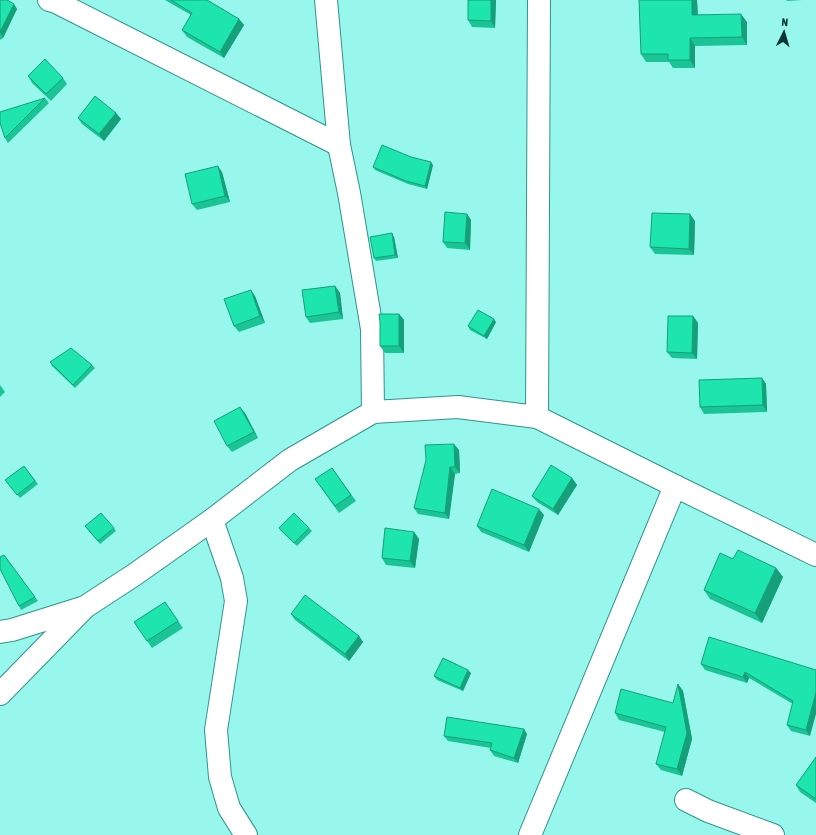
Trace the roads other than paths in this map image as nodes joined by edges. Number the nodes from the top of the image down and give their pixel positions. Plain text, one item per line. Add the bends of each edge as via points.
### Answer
1 (49, 0) edge
2 (326, 0) edge
3 (539, 0) edge
4 (339, 145) junction
5 (373, 412) junction
6 (537, 417) junction
7 (675, 486) junction
8 (212, 520) junction
9 (816, 555) edge
10 (85, 607) junction
11 (0, 632) edge
12 (0, 694) edge
13 (686, 800) dead end
14 (246, 835) edge
15 (530, 835) edge
16 (773, 835) edge

1 - 4 street
2 - 4 street
3 - 6 street
4 - 5 street via 372,329
5 - 6 street via 458,407
5 - 8 street via 290,460
6 - 7 street
7 - 9 street
7 - 15 street
8 - 10 street
8 - 14 street via 232,578 236,601 216,730 220,777 228,808
10 - 11 street
10 - 12 street
13 - 16 street

